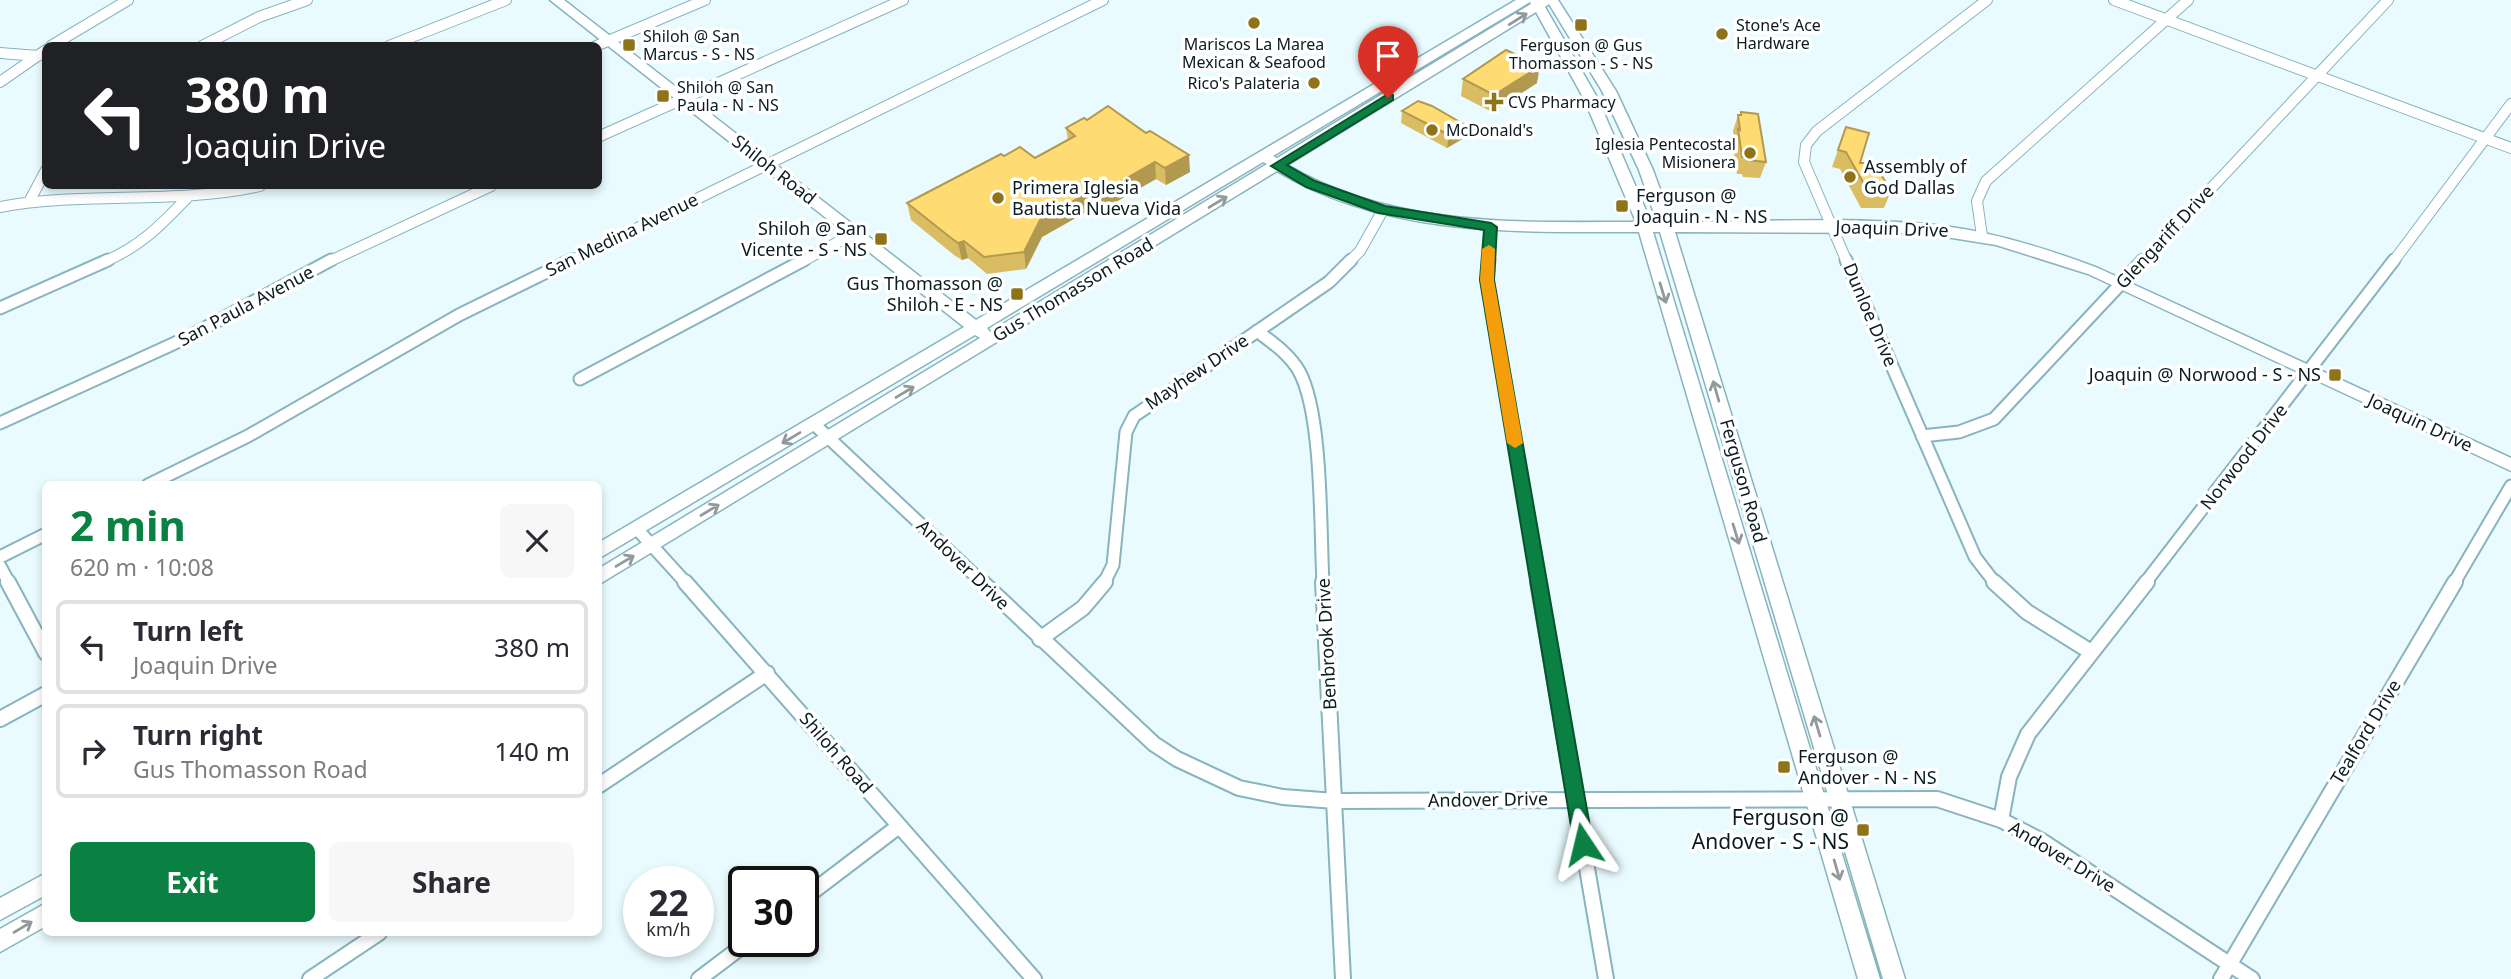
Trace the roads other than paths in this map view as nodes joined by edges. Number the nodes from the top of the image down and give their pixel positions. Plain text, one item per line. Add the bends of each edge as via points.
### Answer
1 (128, 0) edge
2 (307, 0) edge
3 (506, 0) edge
4 (556, 0) edge
5 (705, 0) edge
6 (903, 0) edge
7 (1103, 0) edge
8 (1525, 0) edge
9 (1552, 0) edge
10 (1987, 0) edge
11 (2114, 0) edge
12 (2188, 0) edge
13 (2388, 0) edge
14 (1540, 2) edge
15 (2166, 19) junction
16 (57, 42) edge
17 (210, 42) edge
18 (399, 42) edge
19 (601, 42) edge
20 (602, 43) edge
21 (1463, 45) junction
22 (0, 53) edge
23 (42, 54) edge
24 (42, 55) edge
25 (2318, 76) junction
26 (0, 82) edge
27 (1374, 90) junction
28 (1388, 98) junction
29 (682, 99) junction
30 (2511, 104) edge
31 (602, 135) edge
32 (2486, 139) junction
33 (2511, 148) edge
34 (1263, 156) junction
35 (767, 164) junction
36 (1278, 166) junction
37 (42, 178) edge
38 (250, 189) edge
39 (484, 189) edge
40 (187, 198) junction
41 (30, 200) junction
42 (0, 207) edge
43 (1383, 210) junction
44 (1491, 227) junction
45 (1832, 227) junction
46 (1645, 228) junction
47 (1666, 228) junction
48 (855, 233) junction
49 (1982, 236) junction
50 (2121, 284) junction
51 (0, 308) edge
52 (977, 328) junction
53 (1257, 331) junction
54 (992, 340) junction
55 (2310, 372) junction
56 (580, 379) dead end
57 (0, 423) edge
58 (814, 424) junction
59 (1922, 436) junction
60 (829, 438) junction
61 (2511, 465) edge
62 (156, 481) edge
63 (2511, 486) edge
64 (1726, 498) junction
65 (1747, 498) junction
66 (637, 529) junction
67 (42, 536) edge
68 (652, 545) junction
69 (602, 550) edge
70 (0, 557) edge
71 (0, 566) edge
72 (602, 576) edge
73 (1040, 639) junction
74 (42, 645) edge
75 (2091, 652) junction
76 (766, 673) junction
77 (42, 696) edge
78 (0, 719) edge
79 (602, 783) edge
80 (1576, 800) junction
81 (1839, 800) junction
82 (1335, 801) junction
83 (1817, 801) junction
84 (2001, 820) junction
85 (899, 826) junction
86 (42, 885) edge
87 (819, 887) edge
88 (0, 910) edge
89 (42, 915) edge
90 (374, 936) edge
91 (0, 941) edge
92 (728, 957) edge
93 (2230, 964) junction
94 (310, 979) edge
95 (699, 979) edge
96 (1034, 979) edge
97 (1343, 979) edge
98 (1606, 979) edge
99 (1869, 979) edge
100 (1894, 979) edge
101 (2221, 979) edge
102 (2252, 979) edge

1 - 16 street
2 - 17 street
3 - 18 street
4 - 19 main road, Shiloh Road
5 - 20 street
6 - 29 street
7 - 35 street, San Medina Avenue
8 - 21 main road, Gus Thomasson Road
9 - 47 main road, Ferguson Road via 1609,91 1646,170
10 - 45 street, Dunloe Drive via 1808,139 1804,162
11 - 15 street
12 - 15 street
13 - 25 street, Glengariff Drive
21 -> 14 main road, Gus Thomasson Road
14 - 46 main road, Ferguson Road via 1591,99
15 - 25 street
15 - 49 street via 1986,181 1975,203
20 - 29 main road, Shiloh Road
21 - 27 main road, Gus Thomasson Road
21 - 28 main road, Gus Thomasson Road
22 - 23 street
24 - 26 street
25 - 32 street
25 - 50 street, Glengariff Drive
27 - 28 main road
27 - 34 main road, Gus Thomasson Road
28 - 36 main road, Gus Thomasson Road
29 - 31 street
29 - 35 main road, Shiloh Road
30 - 32 street, Norwood Drive
32 - 33 street
32 - 55 street, Norwood Drive
34 - 36 main road, Joaquin Drive
34 - 52 main road, Gus Thomasson Road
35 - 48 main road, Shiloh Road
35 - 62 street, San Medina Avenue via 459,315 248,436
36 - 43 main road, Joaquin Drive via 1311,184
54 -> 36 main road, Gus Thomasson Road
37 - 41 street
38 - 40 street
39 - 57 street, San Paula Avenue via 354,248 186,338
40 - 41 street
40 - 51 street via 131,250
41 - 42 street
43 - 44 main road, Joaquin Drive
43 - 53 street, Mayhew Drive via 1347,266
44 - 46 main road, Joaquin Drive
44 - 80 street via 1487,280
45 - 47 main road, Joaquin Drive
45 - 49 main road, Joaquin Drive via 1925,228
45 - 59 street, Dunloe Drive
46 - 47 main road, Joaquin Drive
46 -> 64 main road, Ferguson Road
65 -> 47 main road, Ferguson Road
48 - 52 main road, Shiloh Road
48 - 56 street
49 - 50 main road, Joaquin Drive via 2062,259
50 - 55 main road, Joaquin Drive
50 - 59 street, Glengariff Drive via 1994,419 1956,435
52 - 54 main road, Shiloh Road
52 - 58 main road, Gus Thomasson Road
53 - 73 street, Mayhew Drive via 1134,416 1126,432 1113,565 1105,585 1091,602
53 - 82 street, Benbrook Drive via 1294,360 1311,406
60 -> 54 main road, Gus Thomasson Road
55 - 61 main road, Joaquin Drive
55 - 75 street, Norwood Drive
58 - 60 street, Andover Drive
58 -> 66 main road, Gus Thomasson Road
59 - 75 street, Dunloe Drive via 1989,579 2011,603
68 -> 60 main road, Gus Thomasson Road
60 - 73 street, Andover Drive
63 - 93 street, Tealford Drive
64 - 65 main road
64 -> 83 main road, Ferguson Road
81 -> 65 main road, Ferguson Road
66 - 68 street, Shiloh Road
66 - 69 main road, Gus Thomasson Road
67 - 70 street
72 -> 68 main road, Gus Thomasson Road
68 - 76 street, Shiloh Road
71 - 74 street
73 - 82 street, Andover Drive via 1154,744 1188,768 1245,792
75 - 84 street, Norwood Drive via 2028,734 2009,777
76 - 79 street
76 - 85 street, Shiloh Road
77 - 78 street
80 - 82 street, Andover Drive
80 - 83 street, Andover Drive
80 - 98 street
81 - 83 street, Andover Drive
81 - 84 street, Andover Drive via 1937,799
81 - 100 main road, Ferguson Road
82 - 97 street, Benbrook Drive
83 -> 99 main road, Ferguson Road
84 - 93 street, Andover Drive via 2042,841
85 - 87 street
85 - 96 street, Shiloh Road
86 - 88 main road
91 -> 89 main road
90 - 94 street
92 - 95 street
93 - 101 street, Tealford Drive
93 - 102 street, Andover Drive

